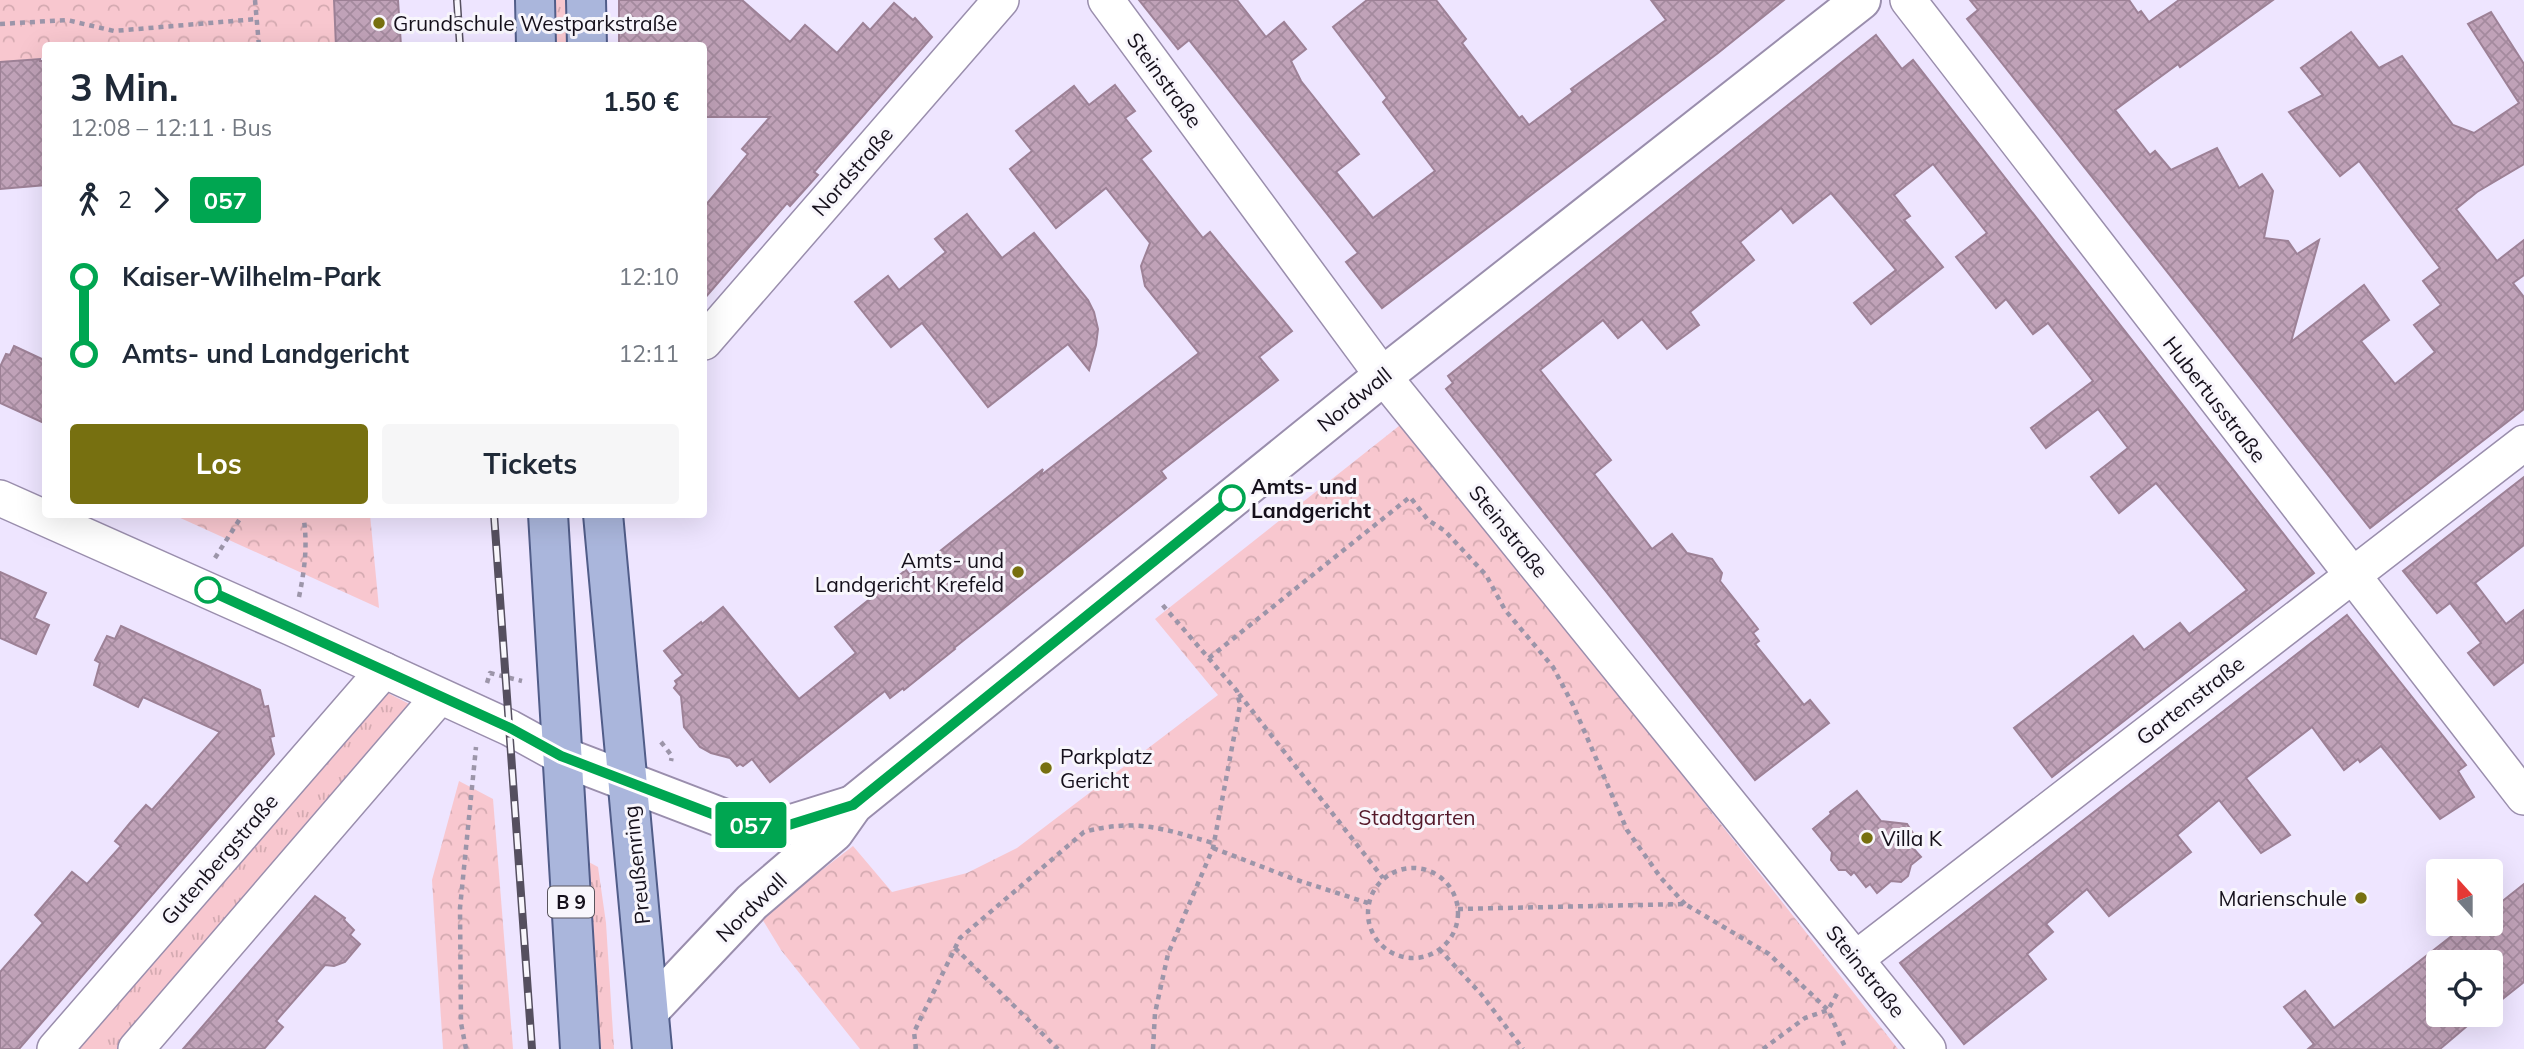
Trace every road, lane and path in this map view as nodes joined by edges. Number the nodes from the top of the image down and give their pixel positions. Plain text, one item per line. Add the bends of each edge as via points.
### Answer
1 (255, 0) edge
2 (535, 0) edge
3 (586, 0) edge
4 (1001, 0) edge
5 (1106, 0) edge
6 (1861, 0) edge
7 (1908, 0) edge
8 (257, 19) junction
9 (0, 24) edge
10 (260, 42) edge
11 (536, 42) edge
12 (587, 42) edge
13 (707, 339) edge
14 (1383, 376) junction
15 (2524, 443) edge
16 (0, 498) edge
17 (42, 517) edge
18 (45, 518) edge
19 (240, 518) edge
20 (304, 518) edge
21 (548, 518) edge
22 (603, 518) edge
23 (2350, 575) junction
24 (1131, 578) junction
25 (202, 588) junction
26 (292, 628) junction
27 (1209, 658) junction
28 (384, 670) junction
29 (558, 690) junction
30 (1237, 691) junction
31 (439, 697) junction
32 (478, 715) junction
33 (561, 756) junction
34 (628, 780) junction
35 (2524, 797) edge
36 (853, 805) junction
37 (1213, 846) junction
38 (1383, 878) junction
39 (1368, 904) junction
40 (1685, 904) junction
41 (1458, 909) junction
42 (955, 948) junction
43 (1439, 949) junction
44 (1857, 958) junction
45 (650, 1010) junction
46 (1828, 1010) junction
47 (55, 1049) edge
48 (136, 1049) edge
49 (466, 1049) edge
50 (580, 1049) edge
51 (653, 1049) edge
52 (916, 1049) edge
53 (1058, 1049) edge
54 (1153, 1049) edge
55 (1523, 1049) edge
56 (1763, 1049) edge
57 (1846, 1049) edge
58 (1928, 1049) edge

1 - 8 path
2 - 11 main road
3 - 12 main road
4 - 13 street, Nordstraße
5 - 14 street, Steinstraße
6 - 14 street, Nordwall
7 - 23 street, Hubertusstraße
8 - 9 path via 114,31 67,20
8 - 10 path
14 - 24 street, Nordwall
14 - 44 street, Steinstraße
15 - 23 street, Gartenstraße
16 - 17 street
18 - 25 street
19 - 25 path
20 - 26 path via 305,565
21 - 29 main road, B 9
22 - 34 main road, Preußenring
23 - 35 street, Hubertusstraße
23 - 44 street, Gartenstraße
24 - 27 path via 1168,609
24 - 36 street, Nordwall
25 - 26 street
26 - 28 street
27 - 30 path
27 - 40 path via 1410,497 1486,575 1505,610 1553,667 1627,830
28 - 31 street
28 - 47 street, Gutenbergstraße
29 - 32 path via 490,673
29 - 33 main road, B 9
30 - 37 path via 1240,705
30 - 38 path
31 - 32 street
31 - 48 street
32 - 33 street
32 - 49 path via 460,908 461,1023
33 - 34 street, Nordwall
33 - 50 main road, B 9
34 - 36 street, Nordwall via 728,820 776,829
34 - 45 main road, Preußenring
36 - 45 street, Nordwall via 834,832 752,902
37 - 39 path
37 - 42 path via 1152,825 1106,826 1084,832 960,938
37 - 54 path via 1168,954 1155,1013
38 - 39 path
38 - 41 path via 1409,867 1436,874 1447,883
39 - 43 path via 1372,934 1395,955 1425,956
40 - 41 path
40 - 46 path via 1769,954
41 - 43 path via 1454,932
42 - 52 path via 914,1032
42 - 53 path
43 - 55 path
44 - 58 street, Steinstraße
45 - 51 main road, Preußenring
46 - 56 path via 1805,1018
46 - 57 path

